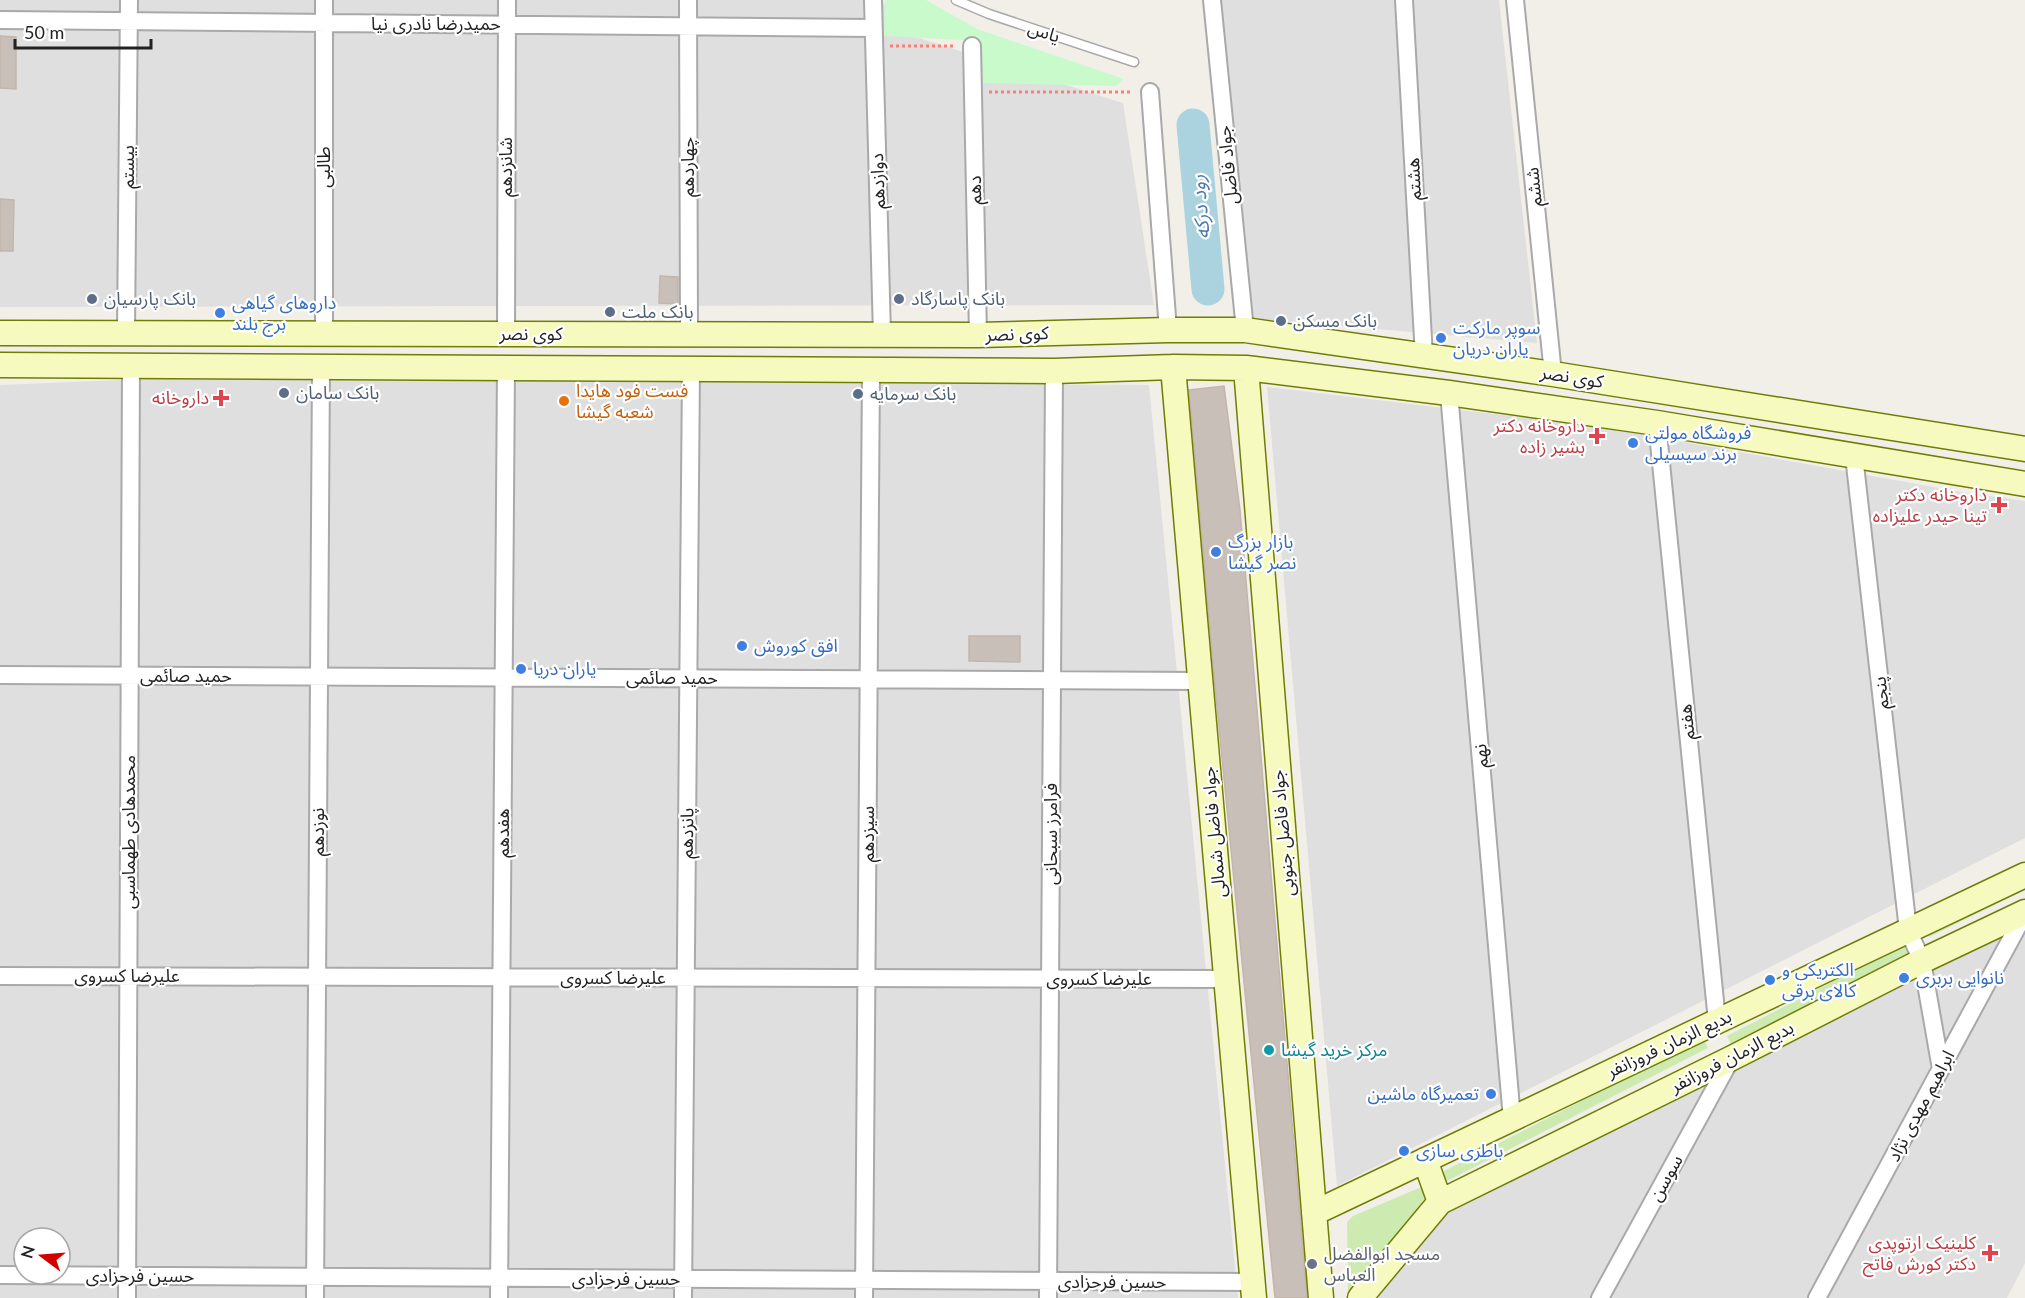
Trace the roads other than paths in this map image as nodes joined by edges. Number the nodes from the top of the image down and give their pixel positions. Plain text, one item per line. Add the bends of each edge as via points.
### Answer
1 (129, 0) edge
2 (324, 0) edge
3 (507, 0) edge
4 (688, 0) edge
5 (873, 0) edge
6 (956, 0) edge
7 (1212, 0) edge
8 (1404, 0) edge
9 (1515, 0) edge
10 (0, 20) edge
11 (129, 22) junction
12 (324, 23) junction
13 (506, 25) junction
14 (688, 26) junction
15 (873, 28) junction
16 (972, 46) road end
17 (1134, 62) dead end
18 (1150, 92) road end
19 (1168, 330) junction
20 (1245, 330) junction
21 (0, 333) edge
22 (126, 334) junction
23 (324, 334) junction
24 (506, 334) junction
25 (689, 334) junction
26 (882, 335) junction
27 (978, 335) junction
28 (1424, 357) junction
29 (0, 365) edge
30 (131, 366) junction
31 (321, 367) junction
32 (1173, 367) junction
33 (506, 368) junction
34 (1246, 368) junction
35 (691, 369) junction
36 (871, 369) junction
37 (1054, 371) junction
38 (1553, 374) junction
39 (1449, 393) junction
40 (1657, 423) junction
41 (2025, 449) edge
42 (1854, 456) junction
43 (2025, 484) edge
44 (0, 675) edge
45 (130, 675) junction
46 (319, 676) junction
47 (504, 677) junction
48 (689, 678) junction
49 (869, 679) junction
50 (1052, 680) junction
51 (1200, 681) junction
52 (2025, 875) edge
53 (2025, 912) edge
54 (1908, 930) junction
55 (1922, 961) junction
56 (0, 976) edge
57 (129, 976) junction
58 (317, 977) junction
59 (502, 977) junction
60 (686, 978) junction
61 (867, 978) junction
62 (1050, 979) junction
63 (1227, 980) junction
64 (1717, 1021) junction
65 (1732, 1058) junction
66 (1941, 1069) junction
67 (1512, 1119) junction
68 (1425, 1160) junction
69 (1440, 1202) junction
70 (1314, 1213) junction
71 (0, 1275) edge
72 (127, 1276) junction
73 (315, 1277) junction
74 (499, 1278) junction
75 (684, 1279) junction
76 (864, 1280) junction
77 (1048, 1290) edge
78 (1254, 1290) edge
79 (127, 1298) edge
80 (315, 1298) edge
81 (499, 1298) edge
82 (683, 1298) edge
83 (864, 1298) edge
84 (1321, 1298) edge
85 (1359, 1298) edge
86 (1600, 1298) edge
87 (1817, 1298) edge

1 - 11 street, بیستم
2 - 12 street, طالبی
3 - 13 street, شانزدهم
4 - 14 street, چهاردهم
5 - 15 street, دوازدهم
6 - 17 lane, یاس
7 - 20 street, جواد فاضل
8 - 28 street, هشتم
9 - 38 street, ششم
10 - 11 street, حمیدرضا نادری نیا
11 - 12 street, حمیدرضا نادری نیا
11 - 22 street, بیستم
12 - 13 street, حمیدرضا نادری نیا
12 - 23 street, طالبی
13 - 14 street, حمیدرضا نادری نیا
13 - 24 street, شانزدهم
14 - 15 street, حمیدرضا نادری نیا
14 - 25 street, چهاردهم
15 - 26 street, دوازدهم
16 - 27 street, دهم
18 - 19 street
19 - 20 main road, کوی نصر
19 - 27 main road, کوی نصر
20 - 28 main road, کوی نصر
21 - 22 main road, کوی نصر
22 - 23 main road, کوی نصر
23 - 24 main road, کوی نصر
24 - 25 main road, کوی نصر
25 - 26 main road, کوی نصر
26 - 27 main road, کوی نصر
28 - 38 main road, کوی نصر
29 - 30 main road, کوی نصر
30 - 31 main road, کوی نصر
30 - 45 street, محمدهادی طهماسبی
31 - 33 main road, کوی نصر
31 - 46 street, نوزدهم
32 - 34 main road, کوی نصر
32 - 37 main road, کوی نصر
32 - 51 main road, جواد فاضل شمالی
33 - 35 main road, کوی نصر
33 - 47 street, هفدهم
34 - 39 main road, کوی نصر
34 - 70 main road, جواد فاضل جنوبی
35 - 36 main road, کوی نصر
35 - 48 street, پانزدهم
36 - 37 main road, کوی نصر
36 - 49 street, سیزدهم
37 - 50 street, فرامرز سبحانی
38 - 41 main road, کوی نصر
39 - 40 main road, کوی نصر
39 - 67 street, نهم
40 - 42 main road, کوی نصر
40 - 64 street, هفتم
42 - 43 main road, کوی نصر
42 - 54 street, پنجم
44 - 45 street, حمید صائمی
45 - 46 street, حمید صائمی
45 - 57 street, محمدهادی طهماسبی
46 - 47 street, حمید صائمی
46 - 58 street, نوزدهم
47 - 48 street, حمید صائمی
47 - 59 street, هفدهم
48 - 49 street, حمید صائمی
48 - 60 street, پانزدهم
49 - 50 street, حمید صائمی
49 - 61 street, سیزدهم
50 - 51 street, حمید صائمی
50 - 62 street, فرامرز سبحانی
51 - 63 main road, جواد فاضل شمالی
52 - 54 main road, بدیع‌ الزمان فروزانفر
53 - 55 main road, بدیع الزمان فروزانفر
53 - 66 street, ابراهیم مهدی نژاد
54 - 55 street, پنجم
54 - 64 main road, بدیع‌ الزمان فروزانفر
55 - 65 main road, بدیع الزمان فروزانفر
55 - 66 street, پنجم
56 - 57 street, علیرضا کسروی
57 - 58 street, علیرضا کسروی
57 - 72 street, محمدهادی طهماسبی
58 - 59 street, علیرضا کسروی
58 - 73 street, نوزدهم
59 - 60 street, علیرضا کسروی
59 - 74 street, هفدهم
60 - 61 street, علیرضا کسروی
60 - 75 street, پانزدهم
61 - 62 street, علیرضا کسروی
61 - 76 street, سیزدهم
62 - 63 street, علیرضا کسروی
62 - 77 street, فرامرز سبحانی
63 - 78 main road, جواد فاضل شمالی
64 - 65 main road
64 - 67 main road, بدیع‌ الزمان فروزانفر
65 - 69 main road, بدیع الزمان فروزانفر
65 - 86 street, سوسن
66 - 87 street, ابراهیم مهدی نژاد
67 - 68 main road, بدیع‌ الزمان فروزانفر
68 - 69 main road
68 - 70 main road, بدیع‌ الزمان فروزانفر
69 - 85 main road
70 - 84 main road, جواد فاضل جنوبی
71 - 72 street, حسین فرحزادی
72 - 73 street, حسین فرحزادی
72 - 79 street, محمدهادی طهماسبی
73 - 74 street, حسین فرحزادی
73 - 80 street, نوزدهم
74 - 75 street, حسین فرحزادی
74 - 81 street, هفدهم
75 - 76 street, حسین فرحزادی
75 - 82 street, پانزدهم
76 - 77 street, حسین فرحزادی
76 - 83 street, سیزدهم
77 - 78 street, حسین فرحزادی

